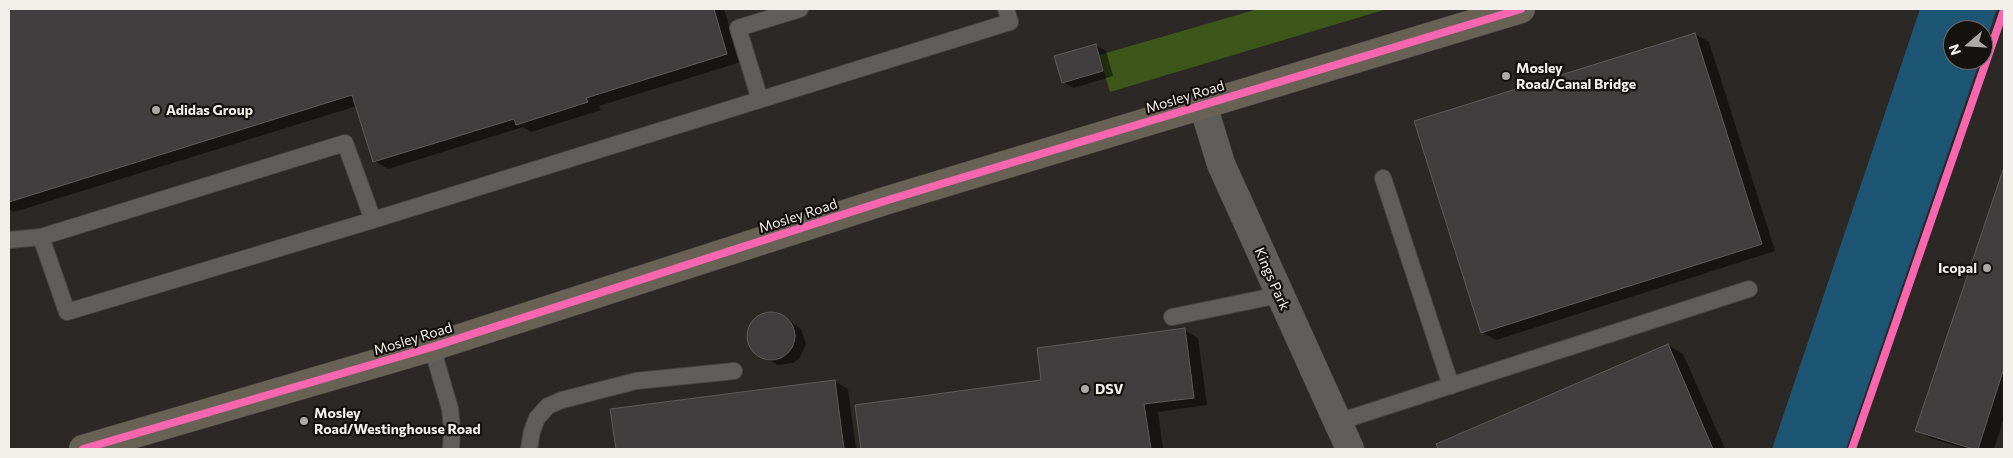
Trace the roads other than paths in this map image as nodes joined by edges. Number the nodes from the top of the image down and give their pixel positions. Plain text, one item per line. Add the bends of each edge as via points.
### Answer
1 (800, 9) edge
2 (1006, 9) edge
3 (1521, 9) edge
4 (760, 100) junction
5 (1203, 105) junction
6 (1383, 178) dead end
7 (373, 220) junction
8 (41, 237) junction
9 (9, 240) edge
10 (1749, 289) dead end
11 (1279, 295) junction
12 (1172, 317) dead end
13 (432, 347) junction
14 (734, 371) dead end
15 (1451, 386) junction
16 (1338, 422) junction
17 (83, 449) edge
18 (451, 449) edge
19 (529, 449) edge
20 (1350, 449) edge

1 - 4 lane via 738,28
2 - 4 lane via 1010,22
3 - 5 main road, Mosley Road
4 - 7 lane
5 - 11 street, Kings Park via 1221,164
5 - 13 main road, Mosley Road via 888,200
6 - 15 lane
7 - 8 lane via 67,312
7 - 8 lane via 344,143
8 - 9 lane
10 - 15 lane
11 - 12 lane
11 - 16 street, Kings Park
13 - 17 main road, Mosley Road
13 - 18 lane via 450,409
14 - 19 lane via 636,381 562,400 548,406 536,418
15 - 16 lane
16 - 20 street, Kings Park

